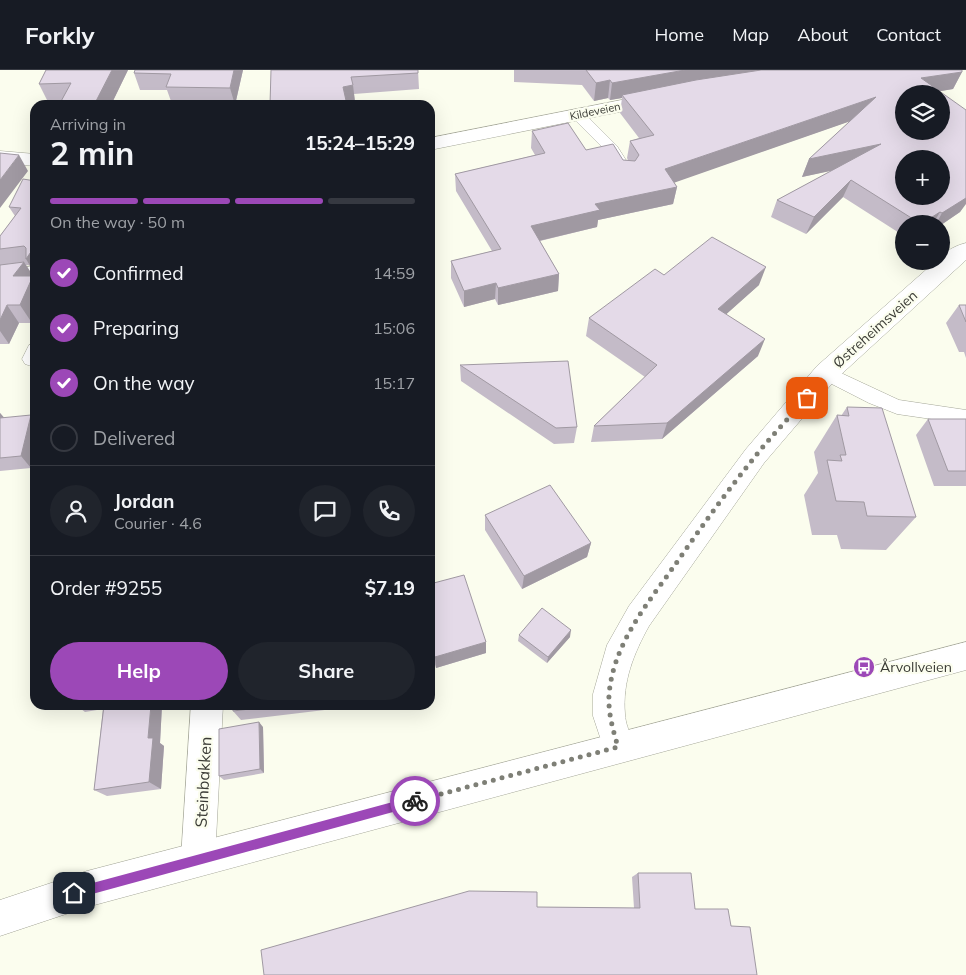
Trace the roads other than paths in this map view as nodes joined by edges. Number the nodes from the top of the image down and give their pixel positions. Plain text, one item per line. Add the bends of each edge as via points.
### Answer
1 (673, 95) edge
2 (578, 115) junction
3 (435, 143) edge
4 (0, 157) edge
5 (30, 160) edge
6 (627, 173) edge
7 (966, 250) edge
8 (30, 273) edge
9 (0, 276) edge
10 (826, 373) junction
11 (966, 417) edge
12 (966, 656) edge
13 (208, 710) edge
14 (618, 747) junction
15 (198, 859) junction
16 (0, 918) edge

1 - 2 street, Kildeveien
2 - 3 street, Kildeveien
2 - 6 lane via 612,149
4 - 5 street
7 - 10 street, Østreheimsveien
8 - 9 lane
10 - 11 lane via 897,407
10 - 14 street, Østreheimsveien via 716,507 622,644 609,694 609,716
12 - 14 street
13 - 15 street, Steinbakken
14 - 15 street
15 - 16 street via 87,889

